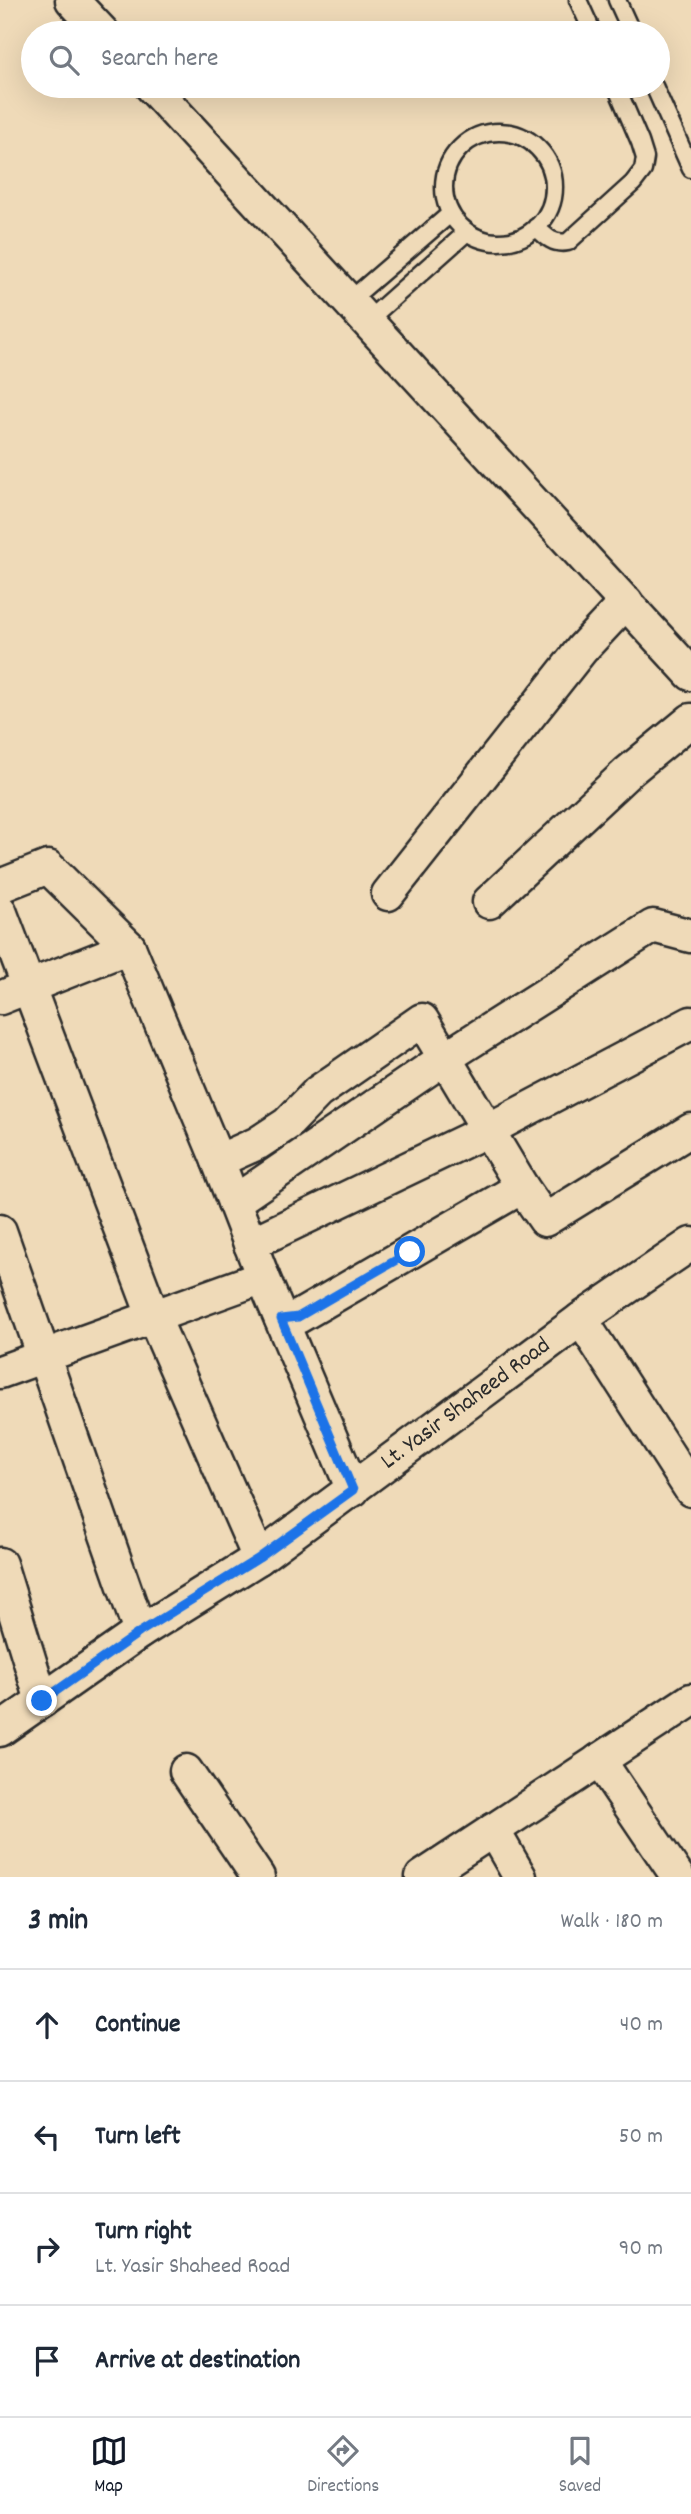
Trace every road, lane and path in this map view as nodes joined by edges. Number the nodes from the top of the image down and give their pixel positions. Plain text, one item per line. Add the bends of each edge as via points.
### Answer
1 (72, 0) edge
2 (578, 0) edge
3 (617, 0) edge
4 (92, 21) edge
5 (588, 21) edge
6 (627, 21) edge
7 (162, 98) edge
8 (621, 98) edge
9 (659, 98) edge
10 (691, 169) edge
11 (450, 214) junction
12 (536, 227) junction
13 (467, 232) junction
14 (358, 311) junction
15 (625, 602) junction
16 (691, 674) edge
17 (691, 720) edge
18 (0, 887) edge
19 (388, 894) dead end
20 (489, 902) dead end
21 (0, 911) edge
22 (691, 936) edge
23 (129, 947) junction
24 (14, 992) edge
25 (691, 1023) edge
26 (444, 1058) junction
27 (488, 1130) junction
28 (691, 1130) edge
29 (218, 1161) junction
30 (522, 1187) junction
31 (234, 1202) junction
32 (0, 1231) edge
33 (250, 1244) junction
34 (691, 1244) edge
35 (263, 1277) junction
36 (154, 1318) junction
37 (281, 1319) junction
38 (581, 1319) junction
39 (46, 1356) junction
40 (0, 1372) edge
41 (353, 1490) junction
42 (691, 1490) edge
43 (259, 1558) junction
44 (0, 1564) edge
45 (140, 1632) junction
46 (691, 1700) edge
47 (42, 1701) junction
48 (0, 1730) edge
49 (599, 1760) junction
50 (186, 1771) dead end
51 (493, 1830) junction
52 (258, 1877) edge
53 (422, 1877) edge
54 (520, 1877) edge
55 (678, 1877) edge

1 - 4 street
2 - 5 lane
3 - 6 lane
7 - 14 street
8 - 12 lane via 645,158 643,170 568,242 559,244
9 - 10 lane
11 - 12 lane via 444,195 445,174 453,156 468,141 487,133 507,132 527,139 552,171 554,191 548,211
11 - 13 lane
11 - 14 lane
12 - 13 lane via 521,238 503,242
13 - 14 lane
14 - 15 street
15 - 16 street
15 - 19 street via 582,649
17 - 20 street via 628,772
18 - 23 street via 48,867
21 - 24 street
22 - 26 street via 653,926
23 - 24 street
23 - 29 street
24 - 36 street
25 - 27 street
26 - 27 street
26 - 29 street via 422,1020 318,1092 287,1124
26 - 31 street
27 - 30 street
27 - 33 street
28 - 30 street via 545,1220
29 - 31 street
30 - 37 street via 298,1317
31 - 33 street
32 - 39 street
33 - 35 street
34 - 38 street, Lt. Yasir Shaheed Road
35 - 36 street
35 - 37 street
36 - 39 street
36 - 43 street
37 - 41 street
38 - 41 street, Lt. Yasir Shaheed Road
38 - 42 street
39 - 40 street
39 - 45 street
41 - 43 street, Lt. Yasir Shaheed Road
43 - 45 street, Lt. Yasir Shaheed Road
44 - 47 street
45 - 47 street, Lt. Yasir Shaheed Road
46 - 49 street
47 - 48 street, Lt. Yasir Shaheed Road
49 - 51 street
49 - 55 street
50 - 52 street
51 - 53 street
51 - 54 street

